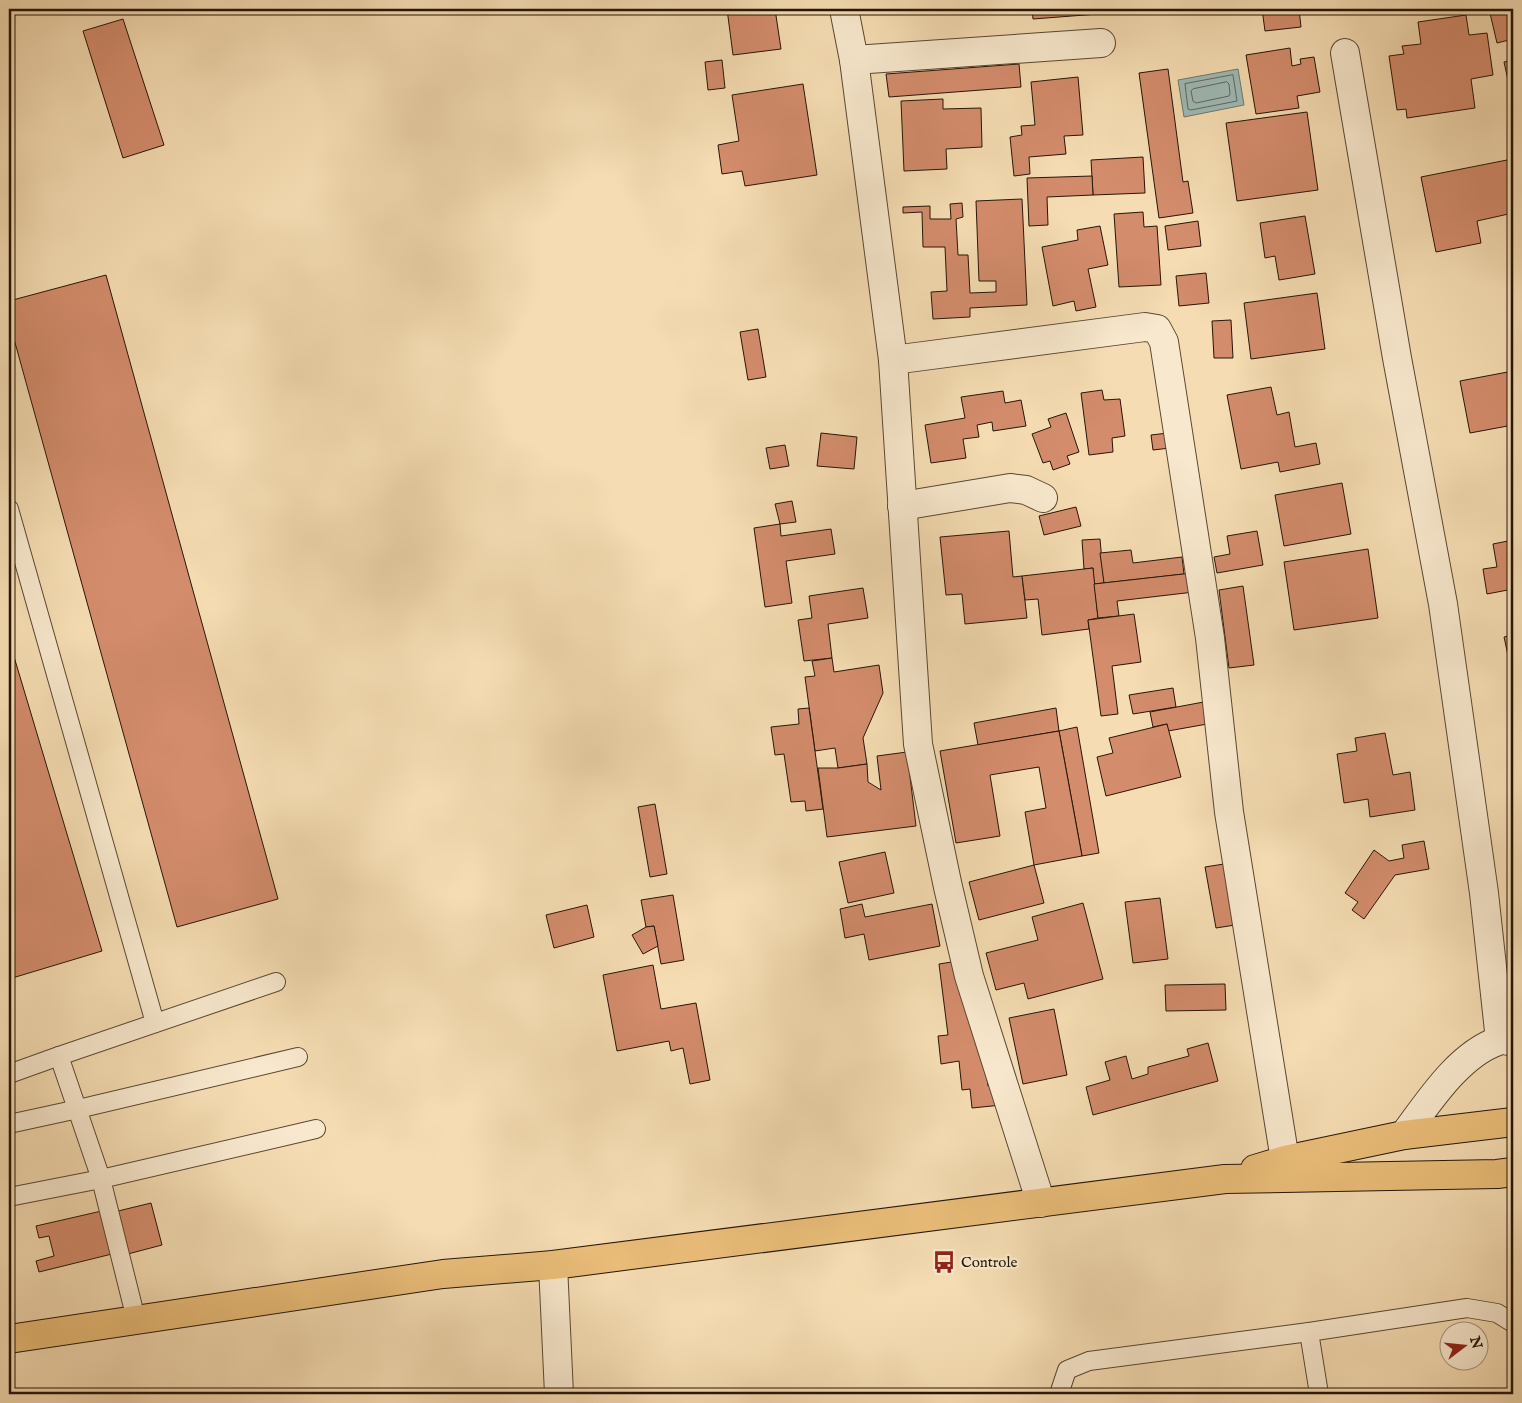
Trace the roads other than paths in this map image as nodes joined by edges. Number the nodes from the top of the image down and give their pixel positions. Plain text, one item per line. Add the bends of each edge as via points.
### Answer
1 (844, 9) edge
2 (1101, 43) dead end
3 (1345, 53) dead end
4 (854, 60) junction
5 (893, 360) junction
6 (1043, 498) dead end
7 (902, 506) junction
8 (9, 509) edge
9 (276, 982) dead end
10 (155, 1023) junction
11 (1506, 1041) edge
12 (59, 1056) junction
13 (298, 1058) dead end
14 (9, 1074) edge
15 (78, 1109) junction
16 (1513, 1122) edge
17 (9, 1124) edge
18 (316, 1129) dead end
19 (1404, 1135) junction
20 (1285, 1160) junction
21 (1513, 1172) edge
22 (101, 1179) junction
23 (1225, 1179) junction
24 (9, 1197) edge
25 (1041, 1203) junction
26 (553, 1265) junction
27 (136, 1319) junction
28 (1513, 1324) edge
29 (1310, 1332) junction
30 (9, 1339) edge
31 (559, 1394) edge
32 (1059, 1394) edge
33 (1318, 1394) edge

1 - 4 street
2 - 4 street
3 - 11 street via 1443,604
4 - 5 street
5 - 7 street
5 - 20 street via 1145,327 1157,329 1164,342 1210,638 1229,812
6 - 7 street via 1026,490 1010,488
7 - 25 street via 918,744 970,976
8 - 10 lane
9 - 10 lane
10 - 12 lane
11 - 19 street via 1472,1055 1445,1080
12 - 14 lane
12 - 15 lane
13 - 15 lane
15 - 17 lane
15 - 22 lane
16 - 19 highway
18 - 22 lane
19 - 20 highway
20 - 23 highway
21 - 23 highway
22 - 24 lane
22 - 27 lane
23 - 25 highway
25 - 26 highway
26 - 27 highway via 443,1274
26 - 31 street
27 - 30 highway
28 - 29 lane via 1497,1313 1467,1308
29 - 32 lane via 1090,1361 1067,1370
29 - 33 lane

